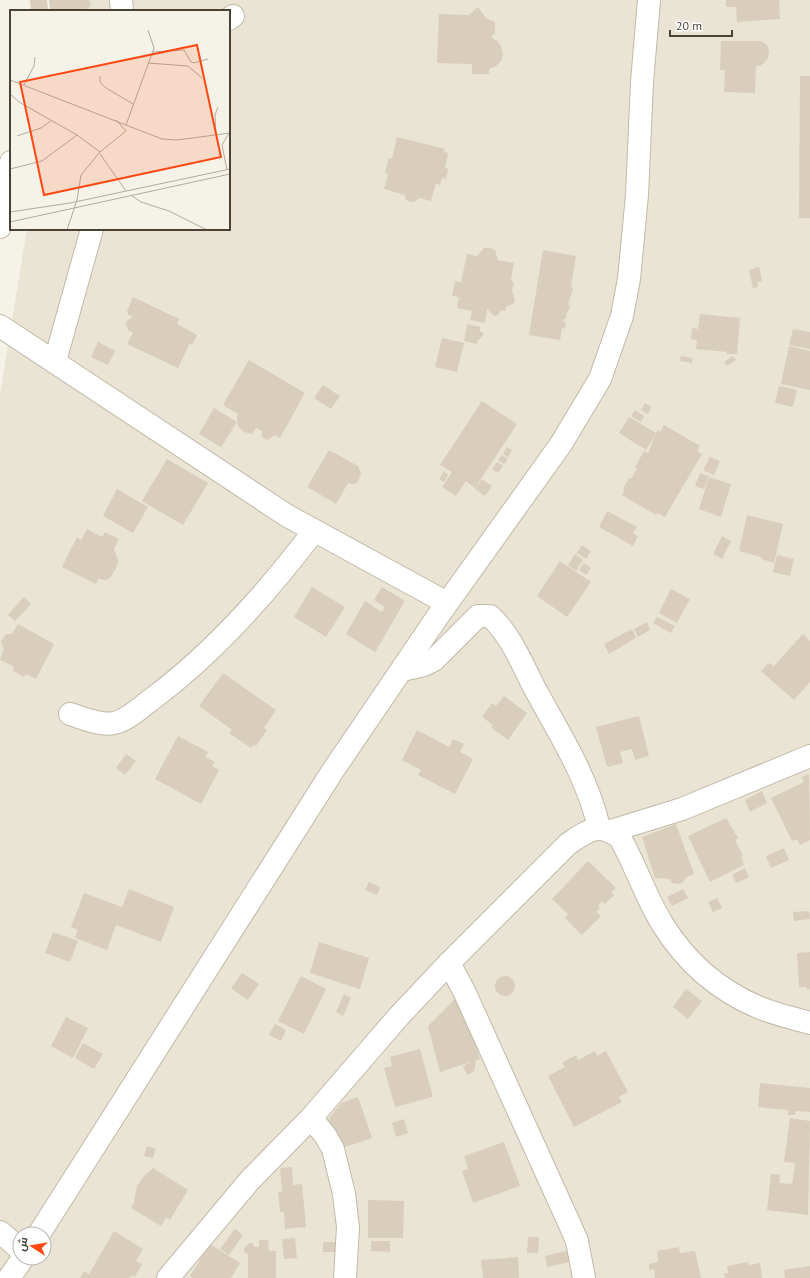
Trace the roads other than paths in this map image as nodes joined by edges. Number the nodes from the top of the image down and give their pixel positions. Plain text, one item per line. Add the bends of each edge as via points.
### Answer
1 (121, 0) edge
2 (649, 0) edge
3 (122, 10) edge
4 (10, 168) edge
5 (0, 227) edge
6 (92, 230) edge
7 (0, 326) edge
8 (55, 361) junction
9 (314, 531) junction
10 (448, 603) junction
11 (402, 670) junction
12 (70, 714) dead end
13 (810, 756) edge
14 (605, 829) junction
15 (449, 963) junction
16 (810, 1023) edge
17 (311, 1118) junction
18 (44, 1226) edge
19 (0, 1232) edge
20 (12, 1242) edge
21 (18, 1266) edge
22 (10, 1278) edge
23 (168, 1278) edge
24 (345, 1278) edge
25 (584, 1278) edge

1 - 3 street
2 - 10 street via 629,279 613,346 600,379 561,444
4 - 5 street
6 - 8 street
7 - 8 street
8 - 9 street via 196,457 286,516
9 - 10 street
9 - 12 street via 253,606 209,652 155,697 113,723 96,722
10 - 11 street
11 - 14 street via 434,660 478,616 490,616 521,660 585,784
11 - 18 street via 328,779
13 - 14 street via 682,809
14 - 15 street via 582,834 568,844
14 - 16 street via 620,838 663,924 689,959 706,976 727,992 759,1008
15 - 17 street via 366,1052
15 - 25 street via 570,1225 580,1253
17 - 23 street via 250,1180
17 - 24 street via 333,1149 344,1194 348,1227
19 - 20 street
21 - 22 street

